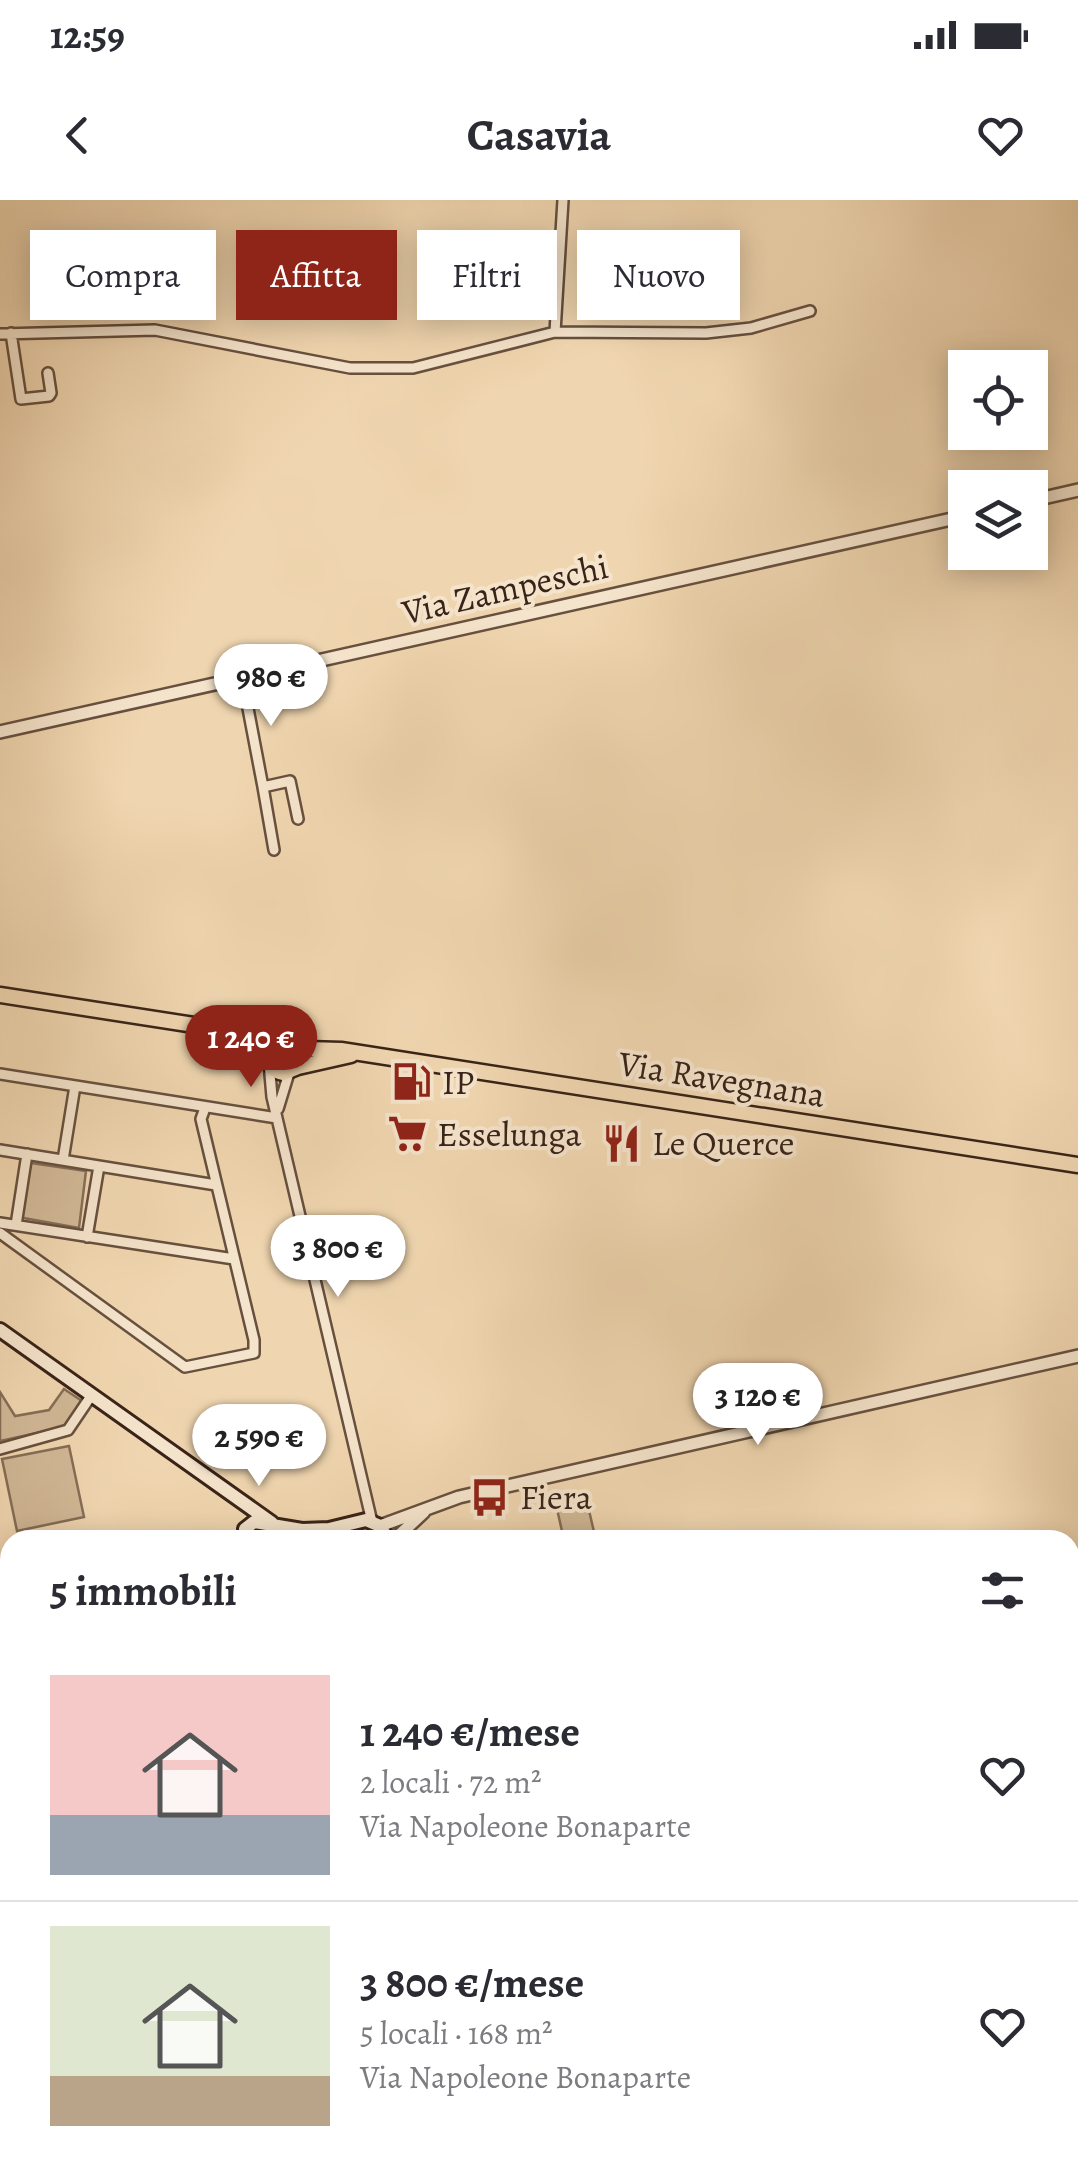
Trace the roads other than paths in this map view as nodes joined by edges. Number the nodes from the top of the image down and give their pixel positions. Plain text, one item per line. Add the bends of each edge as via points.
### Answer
1 (563, 200) edge
2 (810, 311) dead end
3 (555, 332) junction
4 (6, 333) edge
5 (48, 373) dead end
6 (1078, 490) edge
7 (1048, 497) edge
8 (948, 520) edge
9 (242, 677) junction
10 (0, 732) edge
11 (262, 787) junction
12 (298, 819) dead end
13 (274, 850) dead end
14 (0, 995) edge
15 (246, 1033) junction
16 (277, 1041) junction
17 (296, 1044) junction
18 (357, 1054) junction
19 (268, 1059) junction
20 (293, 1070) junction
21 (0, 1074) edge
22 (75, 1086) junction
23 (205, 1108) junction
24 (277, 1114) junction
25 (0, 1150) edge
26 (27, 1154) junction
27 (63, 1160) junction
28 (1078, 1164) edge
29 (99, 1166) junction
30 (216, 1185) junction
31 (0, 1223) edge
32 (16, 1226) junction
33 (0, 1233) edge
34 (86, 1237) junction
35 (234, 1259) junction
36 (0, 1330) edge
37 (1076, 1354) edge
38 (91, 1396) junction
39 (0, 1449) edge
40 (223, 1490) junction
41 (364, 1494) junction
42 (432, 1506) junction
43 (349, 1523) junction
44 (272, 1524) junction
45 (376, 1524) junction
46 (244, 1530) edge
47 (249, 1530) edge
48 (343, 1530) edge
49 (382, 1530) edge
50 (403, 1530) edge

1 - 3 street
2 - 3 street via 706,332
3 - 4 street via 413,368 350,368 155,330
4 - 5 street via 22,400 52,393
6 - 7 street
8 - 9 street, Via Zampeschi
9 - 10 street, Via Zampeschi
9 - 11 street
11 - 12 street via 290,781
11 - 13 street
14 - 15 main road
15 - 16 main road
15 - 19 main road
16 - 17 main road
16 - 19 main road
17 - 18 main road, Via Ravegnana
17 - 20 main road via 301,1058
18 - 20 main road, Via Ravegnana
18 - 28 main road, Via Ravegnana
19 - 20 main road via 278,1072
19 - 24 street
20 - 24 street
21 - 22 street
22 - 23 street
22 - 27 street
23 - 24 street
23 - 30 street via 200,1120
24 - 41 street
25 - 26 street
26 - 27 street
26 - 32 street
27 - 29 street
29 - 30 street
29 - 34 street
30 - 35 street
31 - 32 street
32 - 34 street
33 - 35 street via 185,1367 254,1353
34 - 35 street
36 - 38 main road
37 - 42 street
38 - 39 street via 68,1430
38 - 40 main road
40 - 44 main road
40 - 46 main road via 240,1510
41 - 43 street via 362,1511
41 - 45 street
42 - 45 street
42 - 50 street
43 - 44 main road via 302,1530
43 - 45 main road
43 - 48 main road
44 - 47 main road via 254,1522
45 - 49 main road

